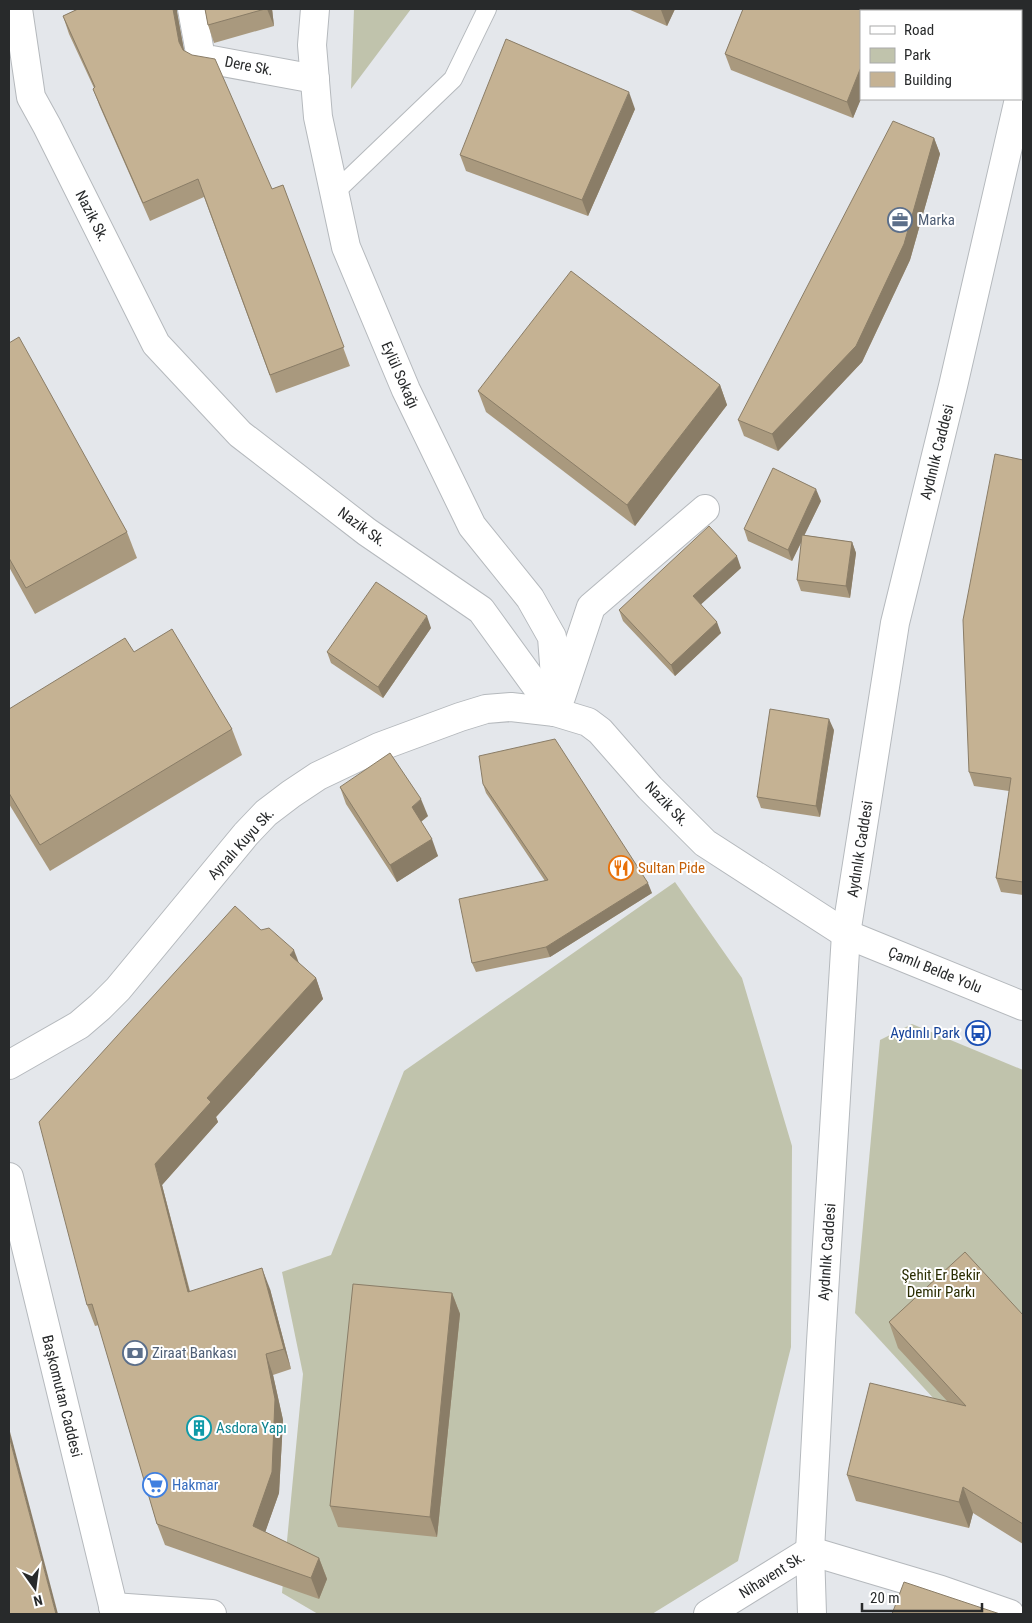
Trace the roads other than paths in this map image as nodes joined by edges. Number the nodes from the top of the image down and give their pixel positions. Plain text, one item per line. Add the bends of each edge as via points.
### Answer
1 (18, 9) edge
2 (192, 9) edge
3 (315, 9) edge
4 (487, 9) edge
5 (315, 79) junction
6 (1019, 100) edge
7 (334, 193) junction
8 (705, 510) dead end
9 (555, 712) junction
10 (846, 934) junction
11 (1023, 1006) edge
12 (9, 1066) edge
13 (9, 1178) edge
14 (810, 1551) junction
15 (114, 1611) edge
16 (212, 1614) edge
17 (708, 1614) edge
18 (812, 1614) edge
19 (1010, 1614) edge

1 - 9 street, Nazik Sk. via 31,97 156,344 240,434 367,532 481,610
2 - 5 street, Dere Sk. via 201,58
3 - 5 street, Eylül Sokağı via 312,45
4 - 7 lane via 453,79
5 - 7 street, Eylül Sokağı via 318,117
6 - 10 street, Aydınlık Caddesi via 895,623
7 - 9 street, Eylül Sokağı via 346,247 406,390 472,526 530,598 552,637
8 - 9 street via 591,607
9 - 10 street, Nazik Sk. via 588,722 600,731 650,788 705,843
9 - 12 street, Aynalı Kuyu Sk. via 511,707 486,709 379,747 318,776 266,813 246,834 100,1007 79,1025
10 - 11 street, Çamlı Belde Yolu
10 - 14 street, Aydınlık Caddesi
13 - 15 street, Başkomutan Caddesi
14 - 17 street, Nihavent Sk.
14 - 18 street, Aydınlık Caddesi
14 - 19 street, Nihavent Sk.
15 - 16 street

